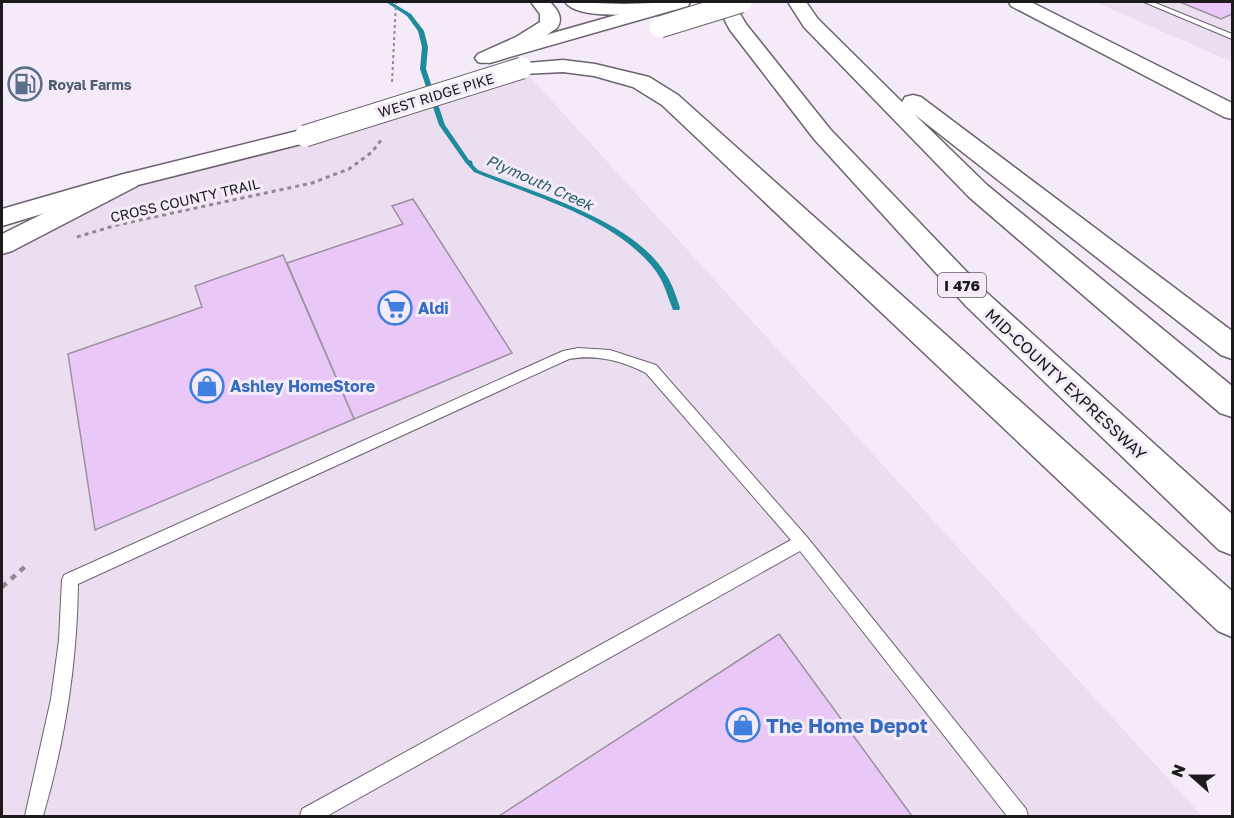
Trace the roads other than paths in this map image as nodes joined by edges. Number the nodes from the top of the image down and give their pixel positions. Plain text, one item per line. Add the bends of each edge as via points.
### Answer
1 (540, 2) edge
2 (574, 2) edge
3 (724, 2) edge
4 (741, 2) edge
5 (1018, 2) edge
6 (1043, 2) edge
7 (1148, 2) edge
8 (677, 3) edge
9 (804, 12) edge
10 (1232, 37) edge
11 (513, 56) junction
12 (463, 65) dead end
13 (1233, 101) edge
14 (1233, 112) edge
15 (129, 180) junction
16 (2, 218) edge
17 (2, 245) edge
18 (1233, 347) edge
19 (1233, 404) edge
20 (1233, 538) edge
21 (802, 542) junction
22 (1233, 617) edge
23 (34, 816) edge
24 (309, 816) edge
25 (1019, 816) edge

1 - 11 main road via 550,13 550,24
2 - 8 main road via 625,11
3 - 20 main road, MID-COUNTY EXPRESSWAY / I 476 via 737,26 822,134 976,299
4 - 11 main road, WEST RIDGE PIKE, bridge via 660,27
5 - 14 main road
6 - 13 main road
7 - 10 lane
8 - 11 main road, WEST RIDGE PIKE
9 - 18 main road
9 - 19 main road via 978,191
11 - 12 main road, WEST RIDGE PIKE
11 - 15 main road, WEST RIDGE PIKE, bridge
11 - 22 main road via 641,82 670,100
15 - 16 main road, WEST RIDGE PIKE
15 - 17 main road
21 - 23 lane via 651,369 623,356 581,351 567,354 70,580 64,675
21 - 24 lane
21 - 25 lane

